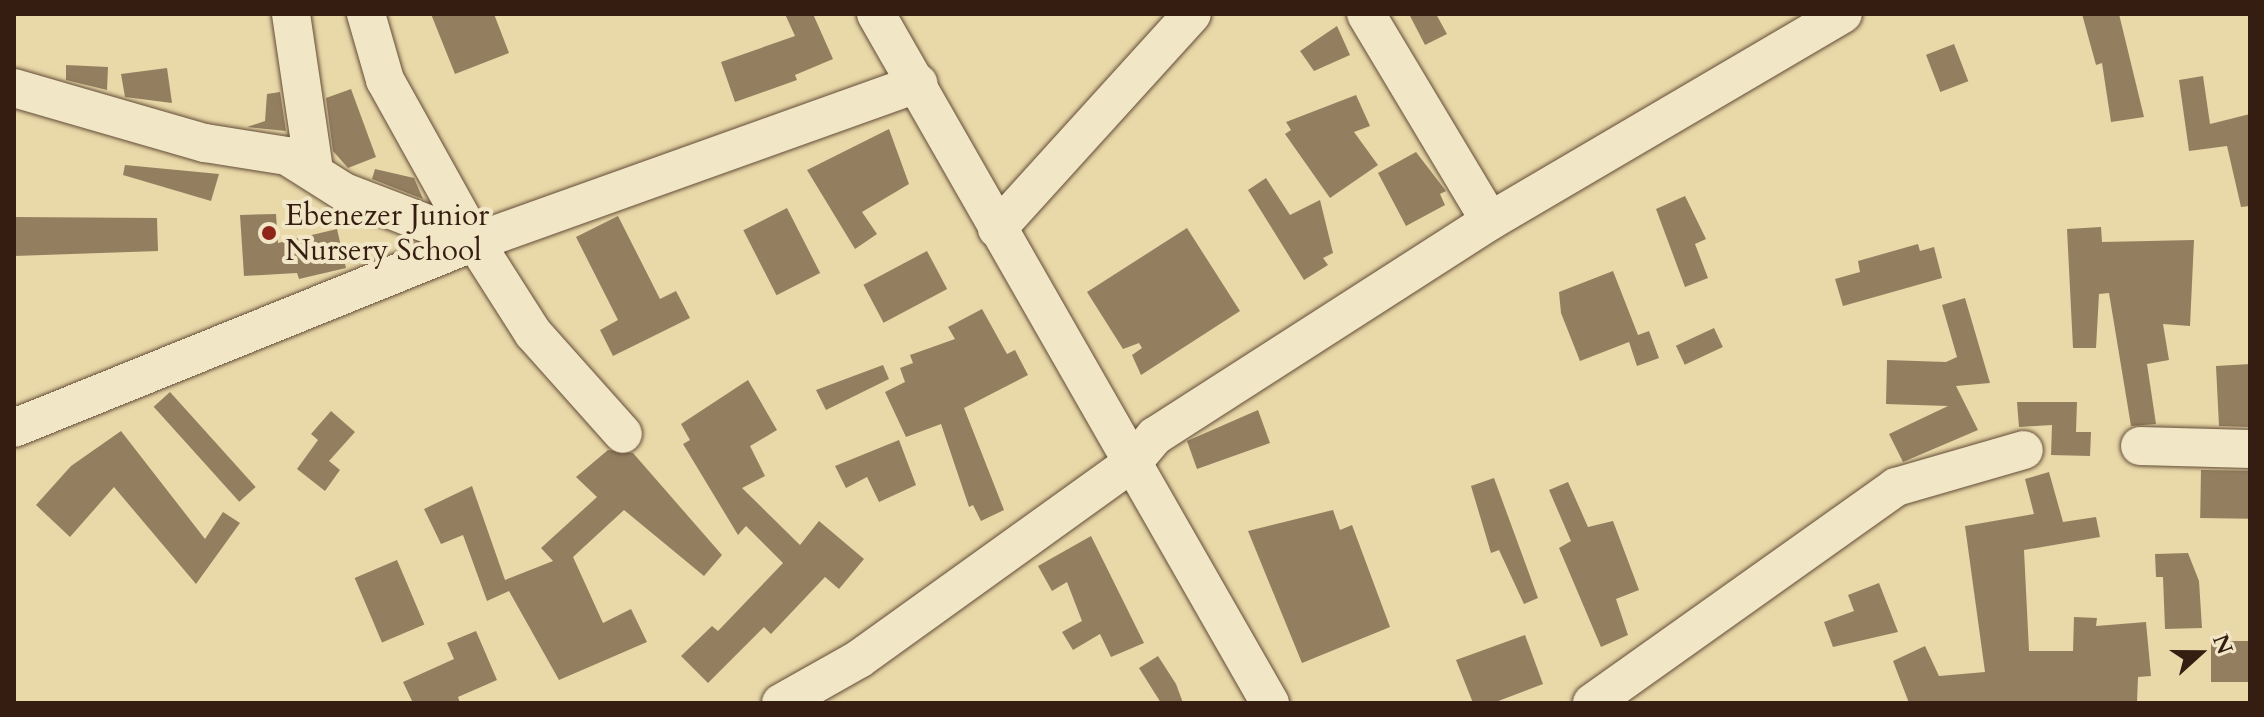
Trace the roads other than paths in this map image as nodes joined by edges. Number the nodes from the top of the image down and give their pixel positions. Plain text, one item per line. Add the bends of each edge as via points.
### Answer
1 (291, 14) edge
2 (366, 14) edge
3 (876, 14) edge
4 (1192, 14) edge
5 (1366, 14) edge
6 (1843, 14) edge
7 (918, 83) junction
8 (14, 88) edge
9 (314, 170) junction
10 (1490, 221) junction
11 (997, 229) junction
12 (475, 242) junction
13 (14, 428) edge
14 (623, 434) dead end
15 (2140, 446) dead end
16 (2250, 449) edge
17 (2024, 450) dead end
18 (1133, 462) junction
19 (781, 703) edge
20 (1270, 703) edge
21 (1592, 703) edge

1 - 9 street
2 - 12 street via 385,80
3 - 7 street
4 - 11 street
5 - 10 street
6 - 10 street
7 - 11 street
7 - 12 street
8 - 9 street via 205,143 287,156
9 - 12 street via 344,192
10 - 18 street via 1325,333 1155,436
11 - 18 street
12 - 13 street
12 - 14 street via 533,333
15 - 16 street
17 - 21 street via 1896,487
18 - 19 street via 859,659
18 - 20 street

